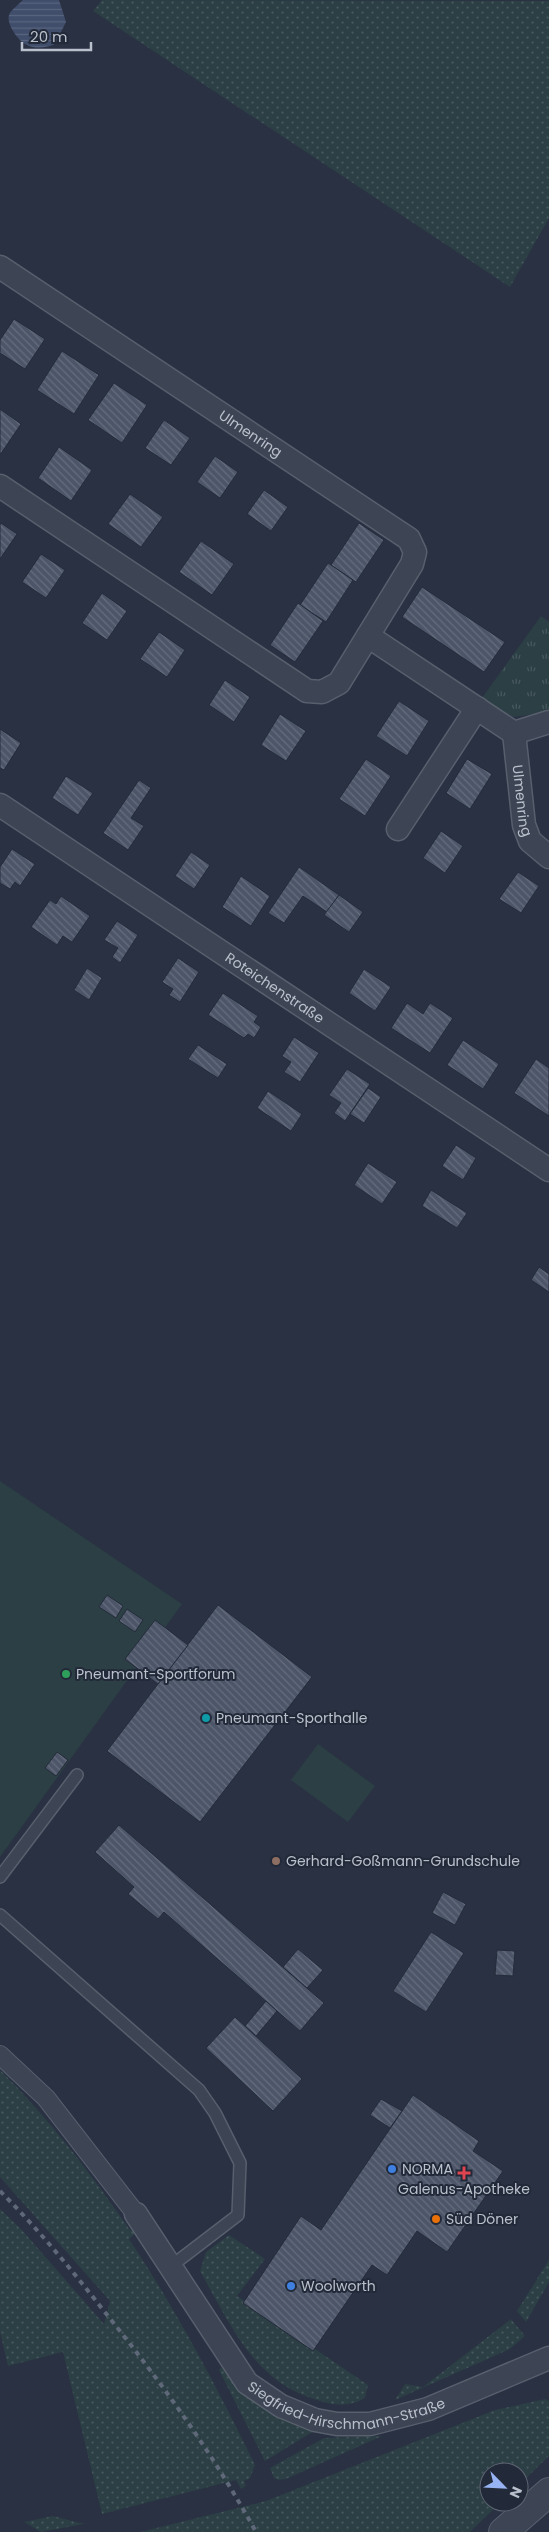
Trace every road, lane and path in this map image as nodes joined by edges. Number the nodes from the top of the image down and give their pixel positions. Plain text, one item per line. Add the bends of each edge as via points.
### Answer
1 (0, 267) edge
2 (0, 486) edge
3 (368, 636) junction
4 (477, 708) junction
5 (549, 722) edge
6 (514, 733) junction
7 (0, 805) edge
8 (398, 830) dead end
9 (549, 857) edge
10 (549, 1170) edge
11 (77, 1775) dead end
12 (0, 1877) edge
13 (0, 1916) edge
14 (0, 2055) edge
15 (136, 2214) joint
16 (170, 2267) junction
17 (549, 2358) edge
18 (549, 2492) edge
19 (503, 2532) edge

1 - 3 street, Ulmenring via 409,539 414,552 412,564
2 - 3 street, Ulmenring via 308,691 322,692 339,684
3 - 4 street
4 - 6 street
4 - 8 street
5 - 6 street
6 - 9 street, Ulmenring via 524,825 530,841
7 - 10 street, Roteichenstraße
11 - 12 lane
13 - 16 lane via 199,2090 215,2113 240,2163 238,2215
14 - 15 street via 46,2098
15 - 16 street, Siegfried-Hirschmann-Straße
16 - 17 street, Siegfried-Hirschmann-Straße via 247,2383 281,2406 315,2420 370,2424 428,2409
18 - 19 street

